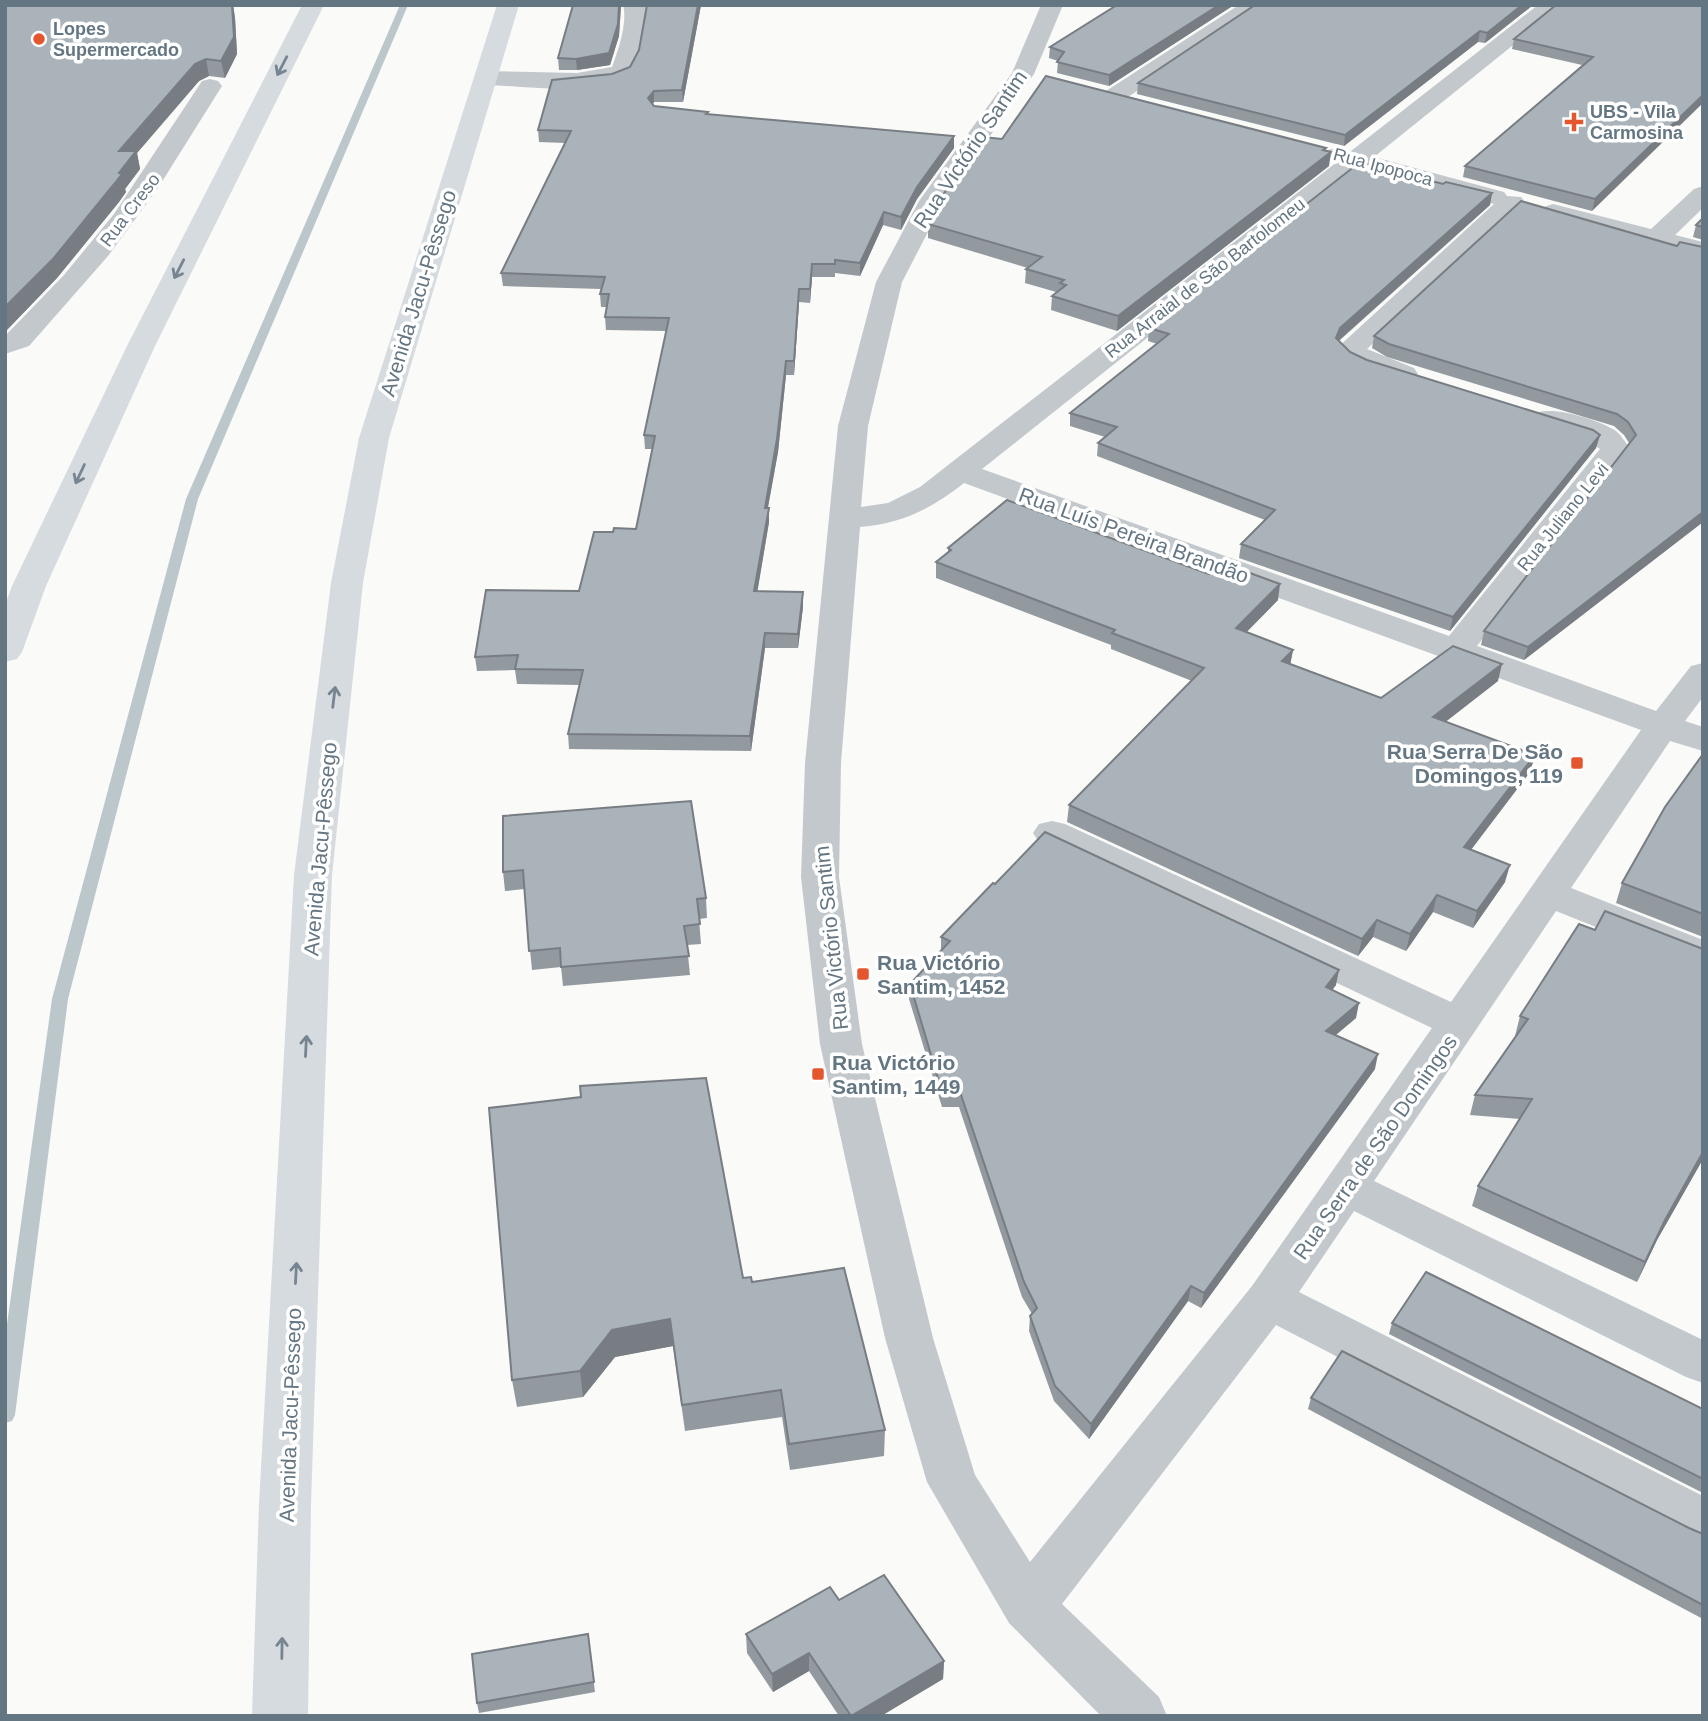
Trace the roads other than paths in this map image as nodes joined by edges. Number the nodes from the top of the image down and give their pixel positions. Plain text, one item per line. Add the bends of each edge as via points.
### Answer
1 (313, 5) edge
2 (508, 5) edge
3 (634, 5) edge
4 (1052, 5) edge
5 (1254, 5) edge
6 (1552, 5) edge
7 (485, 78) junction
8 (210, 86) edge
9 (1088, 90) edge
10 (1114, 96) junction
11 (1141, 103) edge
12 (1315, 149) edge
13 (1355, 159) junction
14 (1703, 194) edge
15 (1512, 202) junction
16 (1657, 238) junction
17 (1703, 250) edge
18 (5, 346) edge
19 (1429, 382) edge
20 (1522, 410) edge
21 (960, 471) junction
22 (845, 517) junction
23 (5, 652) edge
24 (1455, 652) junction
25 (1703, 673) edge
26 (1683, 732) edge
27 (1052, 833) edge
28 (1550, 894) junction
29 (1703, 956) edge
30 (1460, 1024) junction
31 (1346, 1187) junction
32 (1269, 1298) junction
33 (1703, 1363) edge
34 (1703, 1521) edge
35 (1028, 1606) junction
36 (280, 1716) edge
37 (1139, 1716) edge

1 -> 23 highway via 135,358 29,586
2 - 7 highway, Avenida Jacu-Pêssego
3 - 7 street via 624,66 614,76 585,80
4 - 22 street, Rua Victório Santim via 1036,77 963,138 888,282 853,426
5 - 10 street
6 - 13 street, Rua Arraial de São Bartolomeu
36 -> 7 highway, Avenida Jacu-Pêssego via 313,875 347,583 373,438
8 - 18 street, Rua Creso via 163,165 86,268 36,324
9 - 10 street
10 - 11 street
12 - 13 street, Rua Ipopoca
13 - 15 street, Rua Ipopoca
13 - 21 street, Rua Arraial de São Bartolomeu
14 - 16 street
15 - 16 street, Rua Ipopoca
15 - 19 street via 1350,349 1361,359
16 - 17 street, Rua Ipopoca
20 - 24 street, Rua Juliano Levi via 1602,435 1615,449
21 - 22 street, Rua Arraial de São Bartolomeu via 899,513
21 - 24 street, Rua Luís Pereira Brandão
22 - 35 street, Rua Victório Santim via 823,763 819,866 841,1044 909,1338 952,1482
24 - 26 street, Rua Luís Pereira Brandão
25 - 26 street, Rua Serra de São Domingos
26 - 28 street, Rua Serra de São Domingos
27 - 30 street
28 - 29 street
28 - 30 street, Rua Serra de São Domingos
30 - 31 street, Rua Serra de São Domingos
31 - 32 street, Rua Serra de São Domingos
31 - 33 street
32 - 34 street
32 - 35 street, Rua Serra de São Domingos
35 - 37 street, Rua Victório Santim

